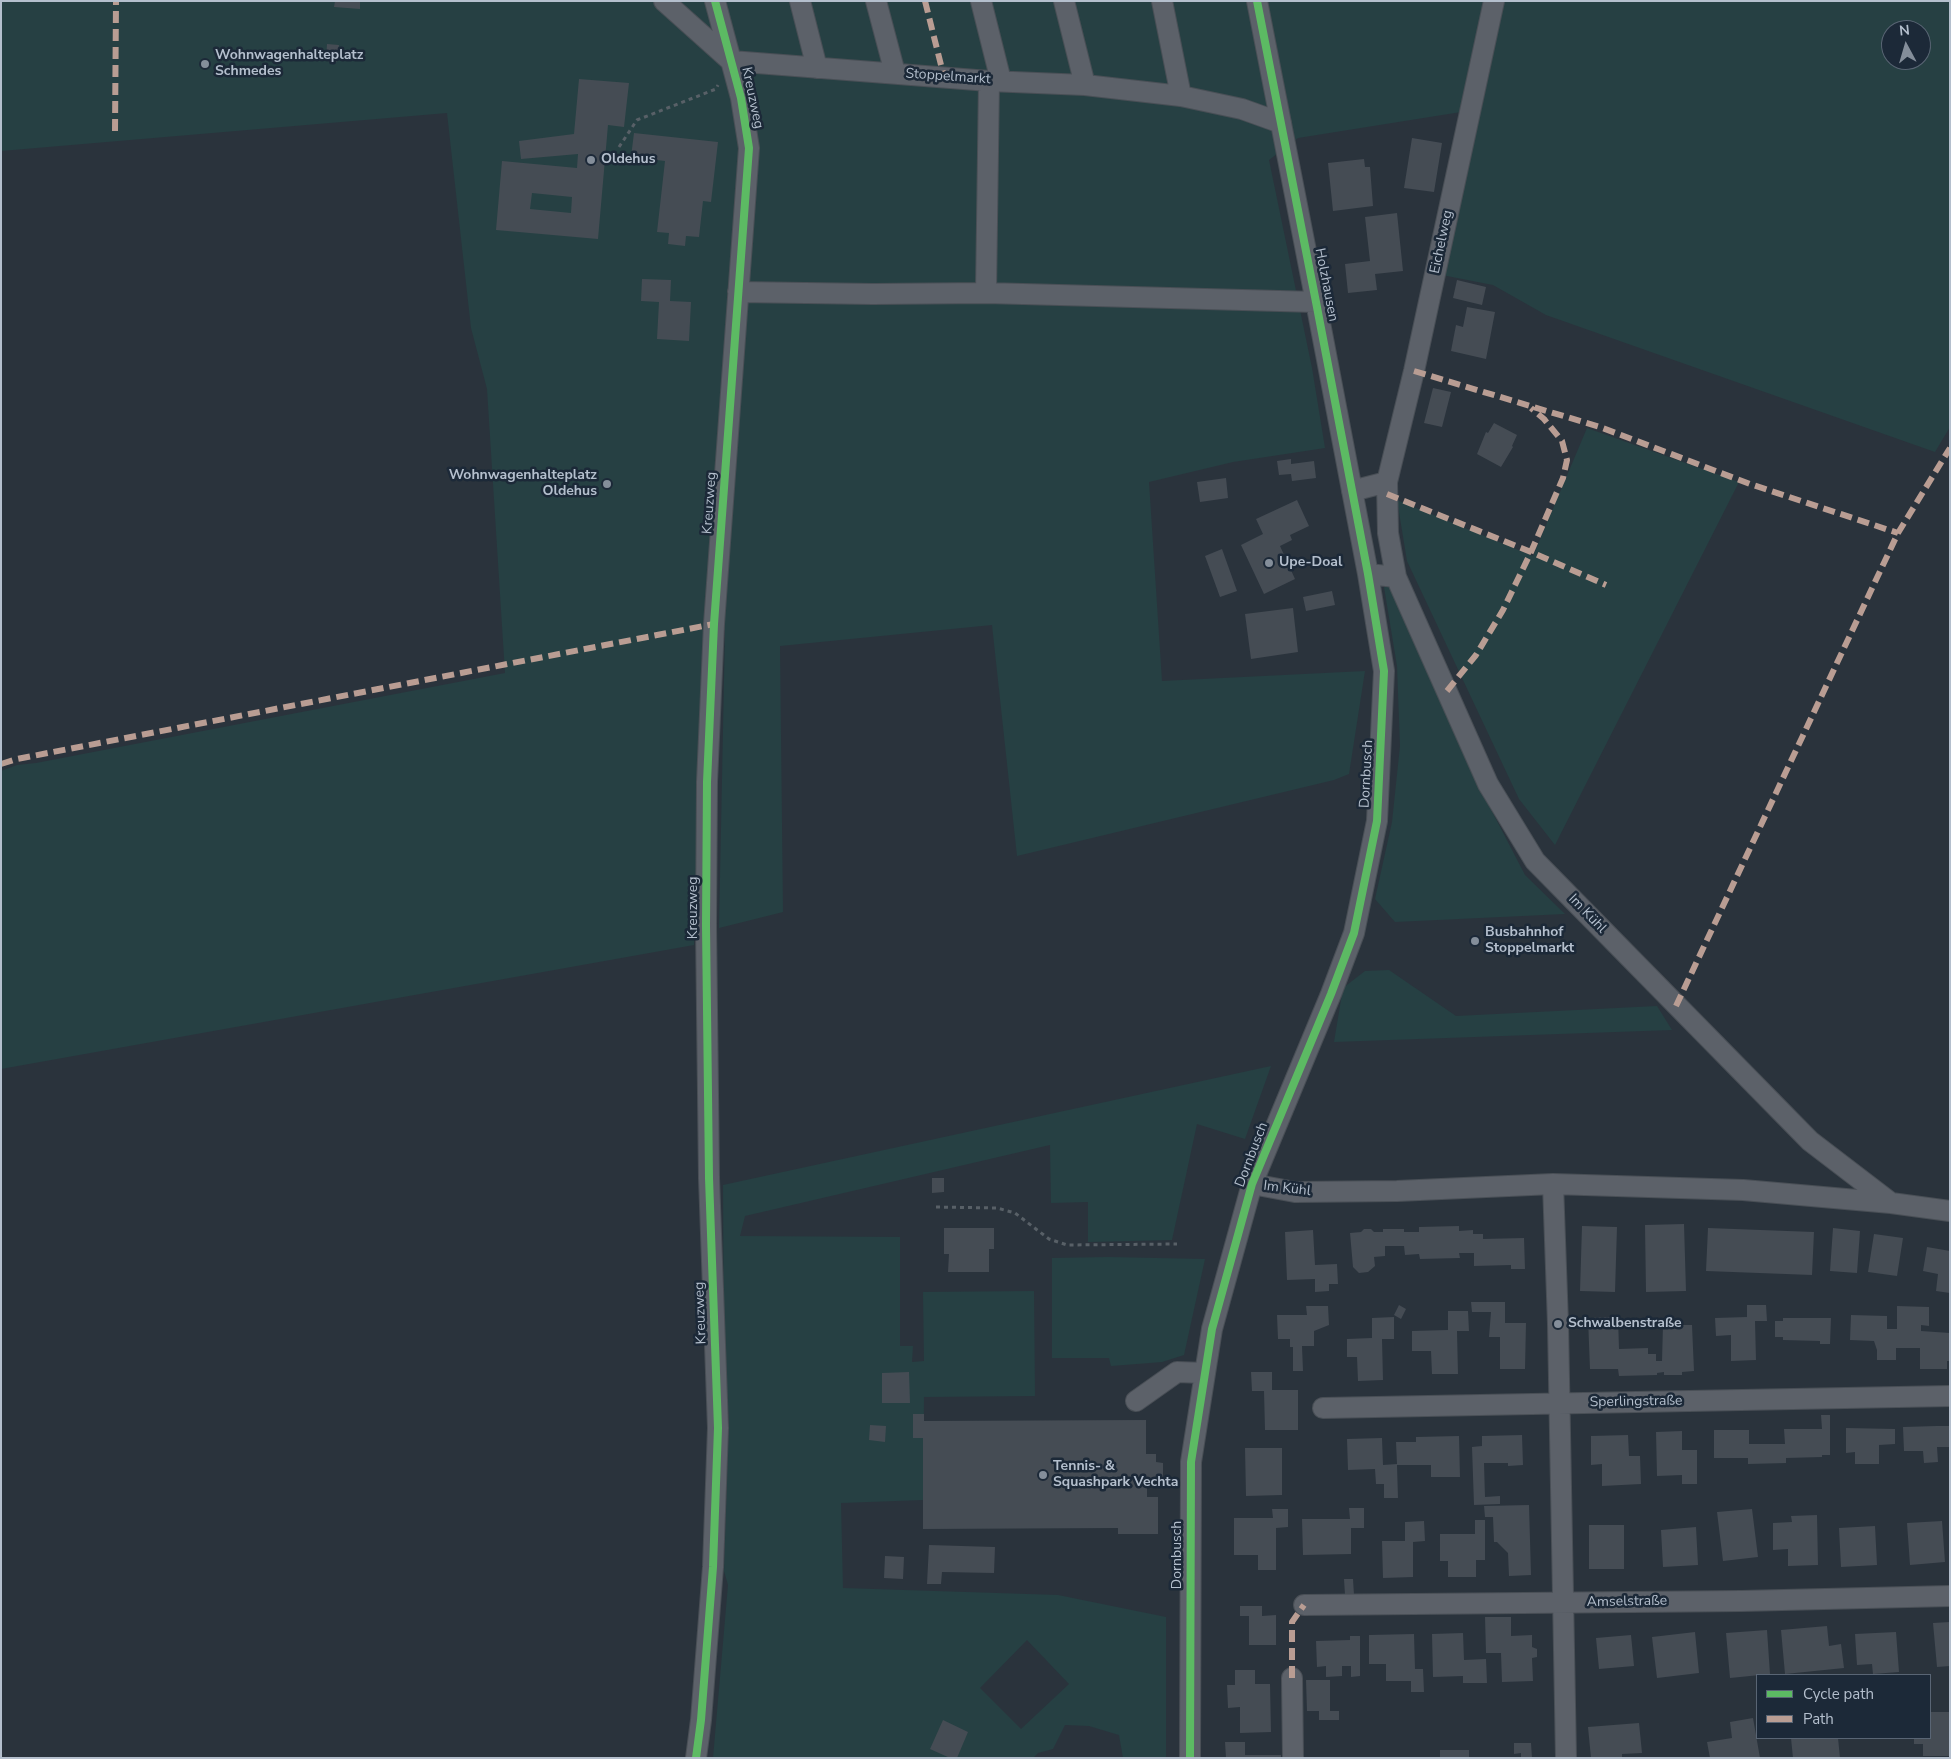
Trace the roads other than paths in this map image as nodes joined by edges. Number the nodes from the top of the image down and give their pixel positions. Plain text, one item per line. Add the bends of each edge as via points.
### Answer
1 (664, 1) edge
2 (715, 1) edge
3 (800, 1) edge
4 (876, 1) edge
5 (982, 1) edge
6 (1064, 1) edge
7 (1162, 1) edge
8 (1257, 1) edge
9 (1494, 1) edge
10 (731, 61) junction
11 (817, 68) junction
12 (895, 73) junction
13 (995, 81) junction
14 (1085, 85) junction
15 (1181, 96) junction
16 (1281, 123) junction
17 (738, 292) junction
18 (986, 294) junction
19 (1316, 302) junction
20 (1387, 482) junction
21 (1352, 491) junction
22 (1368, 574) junction
23 (1396, 577) junction
24 (1252, 1184) junction
25 (1553, 1184) junction
26 (1891, 1203) junction
27 (1950, 1211) edge
28 (1204, 1373) junction
29 (1950, 1396) edge
30 (1136, 1401) dead end
31 (1560, 1403) junction
32 (1323, 1408) dead end
33 (1950, 1596) edge
34 (1563, 1603) junction
35 (1304, 1605) dead end
36 (1292, 1678) dead end
37 (696, 1758) edge
38 (1190, 1758) edge
39 (1293, 1758) edge
40 (1566, 1758) edge

1 - 10 street
2 - 10 street
3 - 11 street
4 - 12 street, Stoppelmarkt
5 - 13 street, Stoppelmarkt
6 - 14 street
7 - 15 street
8 - 16 street, Holzhausen
9 - 20 street, Eichelweg
10 - 11 street, Stoppelmarkt
10 - 17 street, Kreuzweg via 749,148
11 - 12 street, Stoppelmarkt
12 - 13 street, Stoppelmarkt
13 - 14 street, Stoppelmarkt
13 - 18 street
14 - 15 street, Stoppelmarkt
15 - 16 street, Stoppelmarkt via 1242,109
16 - 19 street, Holzhausen
17 - 18 street
17 - 37 street, Kreuzweg via 714,624 707,782 709,1178 718,1428 713,1568
18 - 19 street
19 - 21 street, Holzhausen
20 - 21 street
20 - 23 street, Eichelweg via 1388,533
21 - 22 street, Holzhausen
22 - 23 street
22 - 24 street, Dornbusch via 1384,671 1377,821 1354,933
23 - 26 street, Im Kühl via 1488,784 1535,861 1810,1141
24 - 25 street, Im Kühl via 1294,1192 1397,1192
24 - 28 street, Dornbusch via 1212,1329
25 - 26 street, Im Kühl via 1743,1190
25 - 31 street
26 - 27 street, Im Kühl
28 - 30 street via 1177,1372
28 - 38 street, Dornbusch via 1191,1462
29 - 31 street, Sperlingstraße
31 - 32 street, Sperlingstraße
31 - 34 street
33 - 34 street, Amselstraße
34 - 35 street, Amselstraße
34 - 40 street
36 - 39 street

